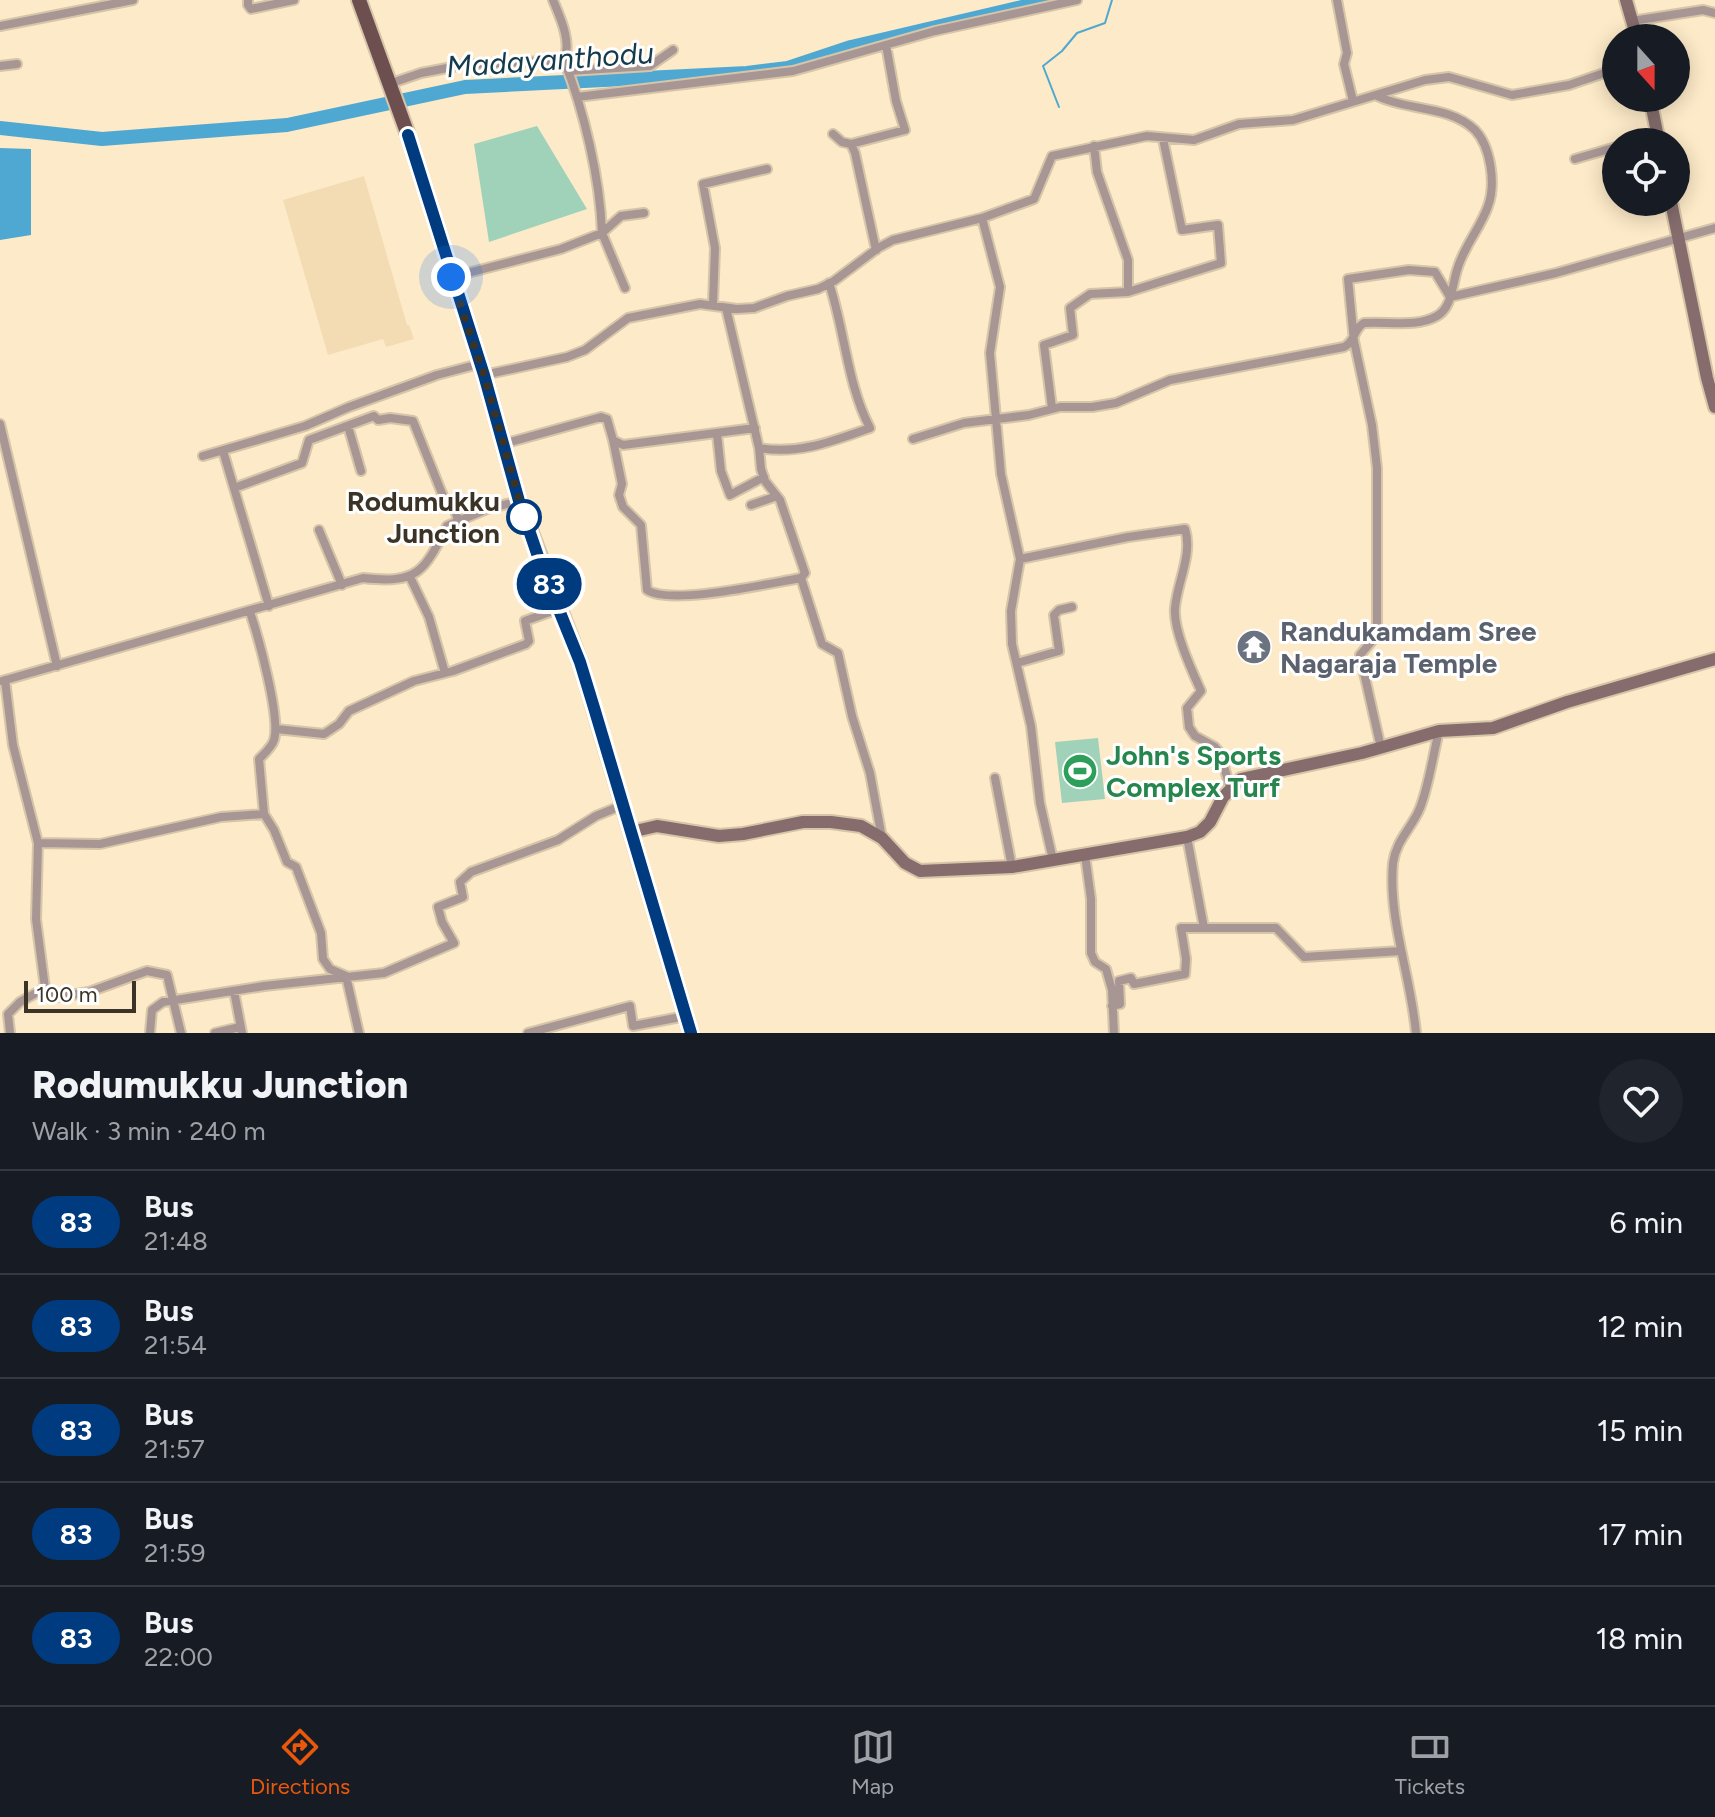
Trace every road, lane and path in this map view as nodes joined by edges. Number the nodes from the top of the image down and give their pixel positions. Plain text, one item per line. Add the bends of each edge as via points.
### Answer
1 (133, 0) edge
2 (248, 0) edge
3 (294, 0) edge
4 (359, 0) edge
5 (553, 0) edge
6 (1077, 0) edge
7 (1337, 0) edge
8 (1626, 0) edge
9 (1715, 13) edge
10 (1632, 21) junction
11 (1633, 24) edge
12 (0, 26) edge
13 (886, 45) junction
14 (673, 50) dead end
15 (564, 60) junction
16 (17, 64) dead end
17 (0, 66) edge
18 (1602, 74) edge
19 (570, 75) junction
20 (390, 86) junction
21 (1376, 95) junction
22 (577, 97) junction
23 (1353, 101) junction
24 (833, 134) dead end
25 (1163, 139) junction
26 (851, 144) junction
27 (1094, 146) junction
28 (1602, 151) edge
29 (1575, 159) dead end
30 (767, 169) dead end
31 (644, 213) dead end
32 (1674, 216) edge
33 (982, 218) junction
34 (1715, 228) edge
35 (602, 233) junction
36 (1679, 239) junction
37 (876, 250) junction
38 (451, 277) junction
39 (829, 283) junction
40 (625, 288) dead end
41 (1128, 292) junction
42 (1450, 297) junction
43 (713, 304) junction
44 (726, 308) junction
45 (1354, 341) junction
46 (482, 369) junction
47 (1715, 407) edge
48 (1052, 408) junction
49 (995, 418) junction
50 (0, 424) edge
51 (348, 426) junction
52 (755, 428) junction
53 (717, 434) junction
54 (913, 439) dead end
55 (613, 440) junction
56 (503, 444) junction
57 (759, 448) junction
58 (223, 451) junction
59 (203, 456) dead end
60 (361, 471) dead end
61 (764, 477) junction
62 (234, 488) junction
63 (777, 496) junction
64 (519, 501) junction
65 (751, 505) dead end
66 (458, 521) junction
67 (319, 530) dead end
68 (1020, 559) junction
69 (410, 577) junction
70 (801, 578) junction
71 (342, 585) junction
72 (269, 606) junction
73 (1072, 607) dead end
74 (558, 609) junction
75 (250, 612) junction
76 (1715, 659) edge
77 (1017, 663) junction
78 (57, 666) junction
79 (445, 673) junction
80 (3, 681) edge
81 (276, 729) junction
82 (1439, 731) junction
83 (1381, 748) junction
84 (995, 778) dead end
85 (1230, 787) junction
86 (623, 805) junction
87 (264, 814) junction
88 (631, 832) junction
89 (1187, 837) junction
90 (882, 838) junction
91 (38, 843) junction
92 (1085, 855) junction
93 (1053, 860) junction
94 (1012, 867) junction
95 (1204, 928) junction
96 (1401, 951) junction
97 (346, 976) junction
98 (45, 988) junction
99 (234, 991) junction
100 (173, 1000) junction
101 (1112, 1006) junction
102 (686, 1016) junction
103 (241, 1030) edge
104 (10, 1033) edge
105 (150, 1033) edge
106 (181, 1033) edge
107 (215, 1033) edge
108 (359, 1033) edge
109 (528, 1033) edge
110 (691, 1033) edge
111 (1114, 1033) edge
112 (1416, 1033) edge

1 - 12 street
2 - 3 street via 251,9
4 - 20 main road
5 - 15 street via 566,40
6 - 13 street
7 - 23 street
8 - 10 street
9 - 10 street via 1703,10
10 - 11 street
13 - 22 street via 793,71
13 - 26 street via 905,130
14 - 19 street via 650,66
15 - 19 street
15 - 20 street via 463,65
16 - 17 street
18 - 21 street via 1512,95 1449,77
19 - 22 street
20 - 38 main road
21 - 23 street
21 - 42 street via 1459,119 1477,132 1489,154 1489,204 1462,257
22 - 35 street
23 - 25 street via 1293,120 1239,124 1194,140
24 - 26 street
25 - 27 street via 1147,136
25 - 41 street via 1182,230 1218,225 1221,263
26 - 37 street
27 - 33 street via 1052,156 1034,199
27 - 41 street via 1097,172 1128,260
28 - 29 street
30 - 43 street via 703,184 715,248
31 - 35 street via 621,216
32 - 36 street
33 - 37 street via 893,240
33 - 49 street via 1000,287 990,353
34 - 36 street
35 - 38 street
35 - 40 street
36 - 42 street
36 - 47 street
37 - 39 street
38 - 46 main road
39 - 44 street via 754,308
39 - 57 street via 860,408 870,428 808,449
41 - 48 street via 1090,294 1070,308 1073,335 1044,345
42 - 45 street via 1436,317 1418,323 1364,323
42 - 45 street via 1435,272 1409,270 1348,279
43 - 44 street
43 - 46 street via 628,318 567,357
44 - 52 street
45 - 48 street via 1170,380 1116,403
45 - 83 street via 1377,468 1377,635 1360,655
46 - 56 main road
46 - 58 street via 437,375
48 - 49 street
49 - 54 street
49 - 68 street
50 - 78 street
51 - 60 street
51 - 62 street via 309,440 302,463
51 - 66 street via 374,416 413,421
52 - 53 street
52 - 57 street
53 - 55 street via 623,445
53 - 61 street via 730,495
55 - 56 street via 607,419 601,417
55 - 70 street via 622,484 619,495 641,525 647,590 662,597
56 - 64 main road
57 - 61 street
58 - 59 street
58 - 62 street
61 - 63 street
62 - 72 street
63 - 65 street
63 - 70 street via 805,573
64 - 66 street
64 - 74 main road
66 - 69 street via 447,526 431,559
67 - 71 street
68 - 77 street via 1011,611
68 - 85 street via 1185,529 1188,538 1174,611 1201,691 1187,708 1189,727 1220,753
69 - 71 street via 394,582 363,578
69 - 79 street via 429,617
70 - 90 street via 822,644 838,653
71 - 72 street
72 - 75 street
73 - 77 street via 1054,615 1059,651
74 - 79 street via 525,621 526,644
74 - 86 main road via 580,662
75 - 78 street
75 - 81 street
76 - 82 street via 1493,728
77 - 93 street
78 - 80 street
79 - 81 street via 349,711 324,734
80 - 91 street
81 - 87 street via 274,743 259,759
82 - 83 street
82 - 96 street via 1420,809 1398,842 1393,863
83 - 85 street via 1253,775
84 - 94 street
85 - 89 street via 1210,822
86 - 88 main road
86 - 97 street via 558,840 463,877 463,897 438,907 454,943 384,973
87 - 91 street via 221,817 100,844
87 - 97 street via 287,862 296,867 321,933 323,959
88 - 90 street via 657,826 719,836 831,822 861,826
88 - 102 main road
89 - 92 street
89 - 95 street
90 - 94 street via 920,871
91 - 98 street via 36,919
92 - 93 street
92 - 101 street via 1091,953 1106,969
93 - 94 street
95 - 96 street via 1276,928 1304,957
95 - 101 street via 1181,928 1185,974 1134,984 1131,978 1119,981 1120,1004
96 - 112 street
97 - 99 street
97 - 108 street
98 - 100 street via 52,998 89,992 147,971 167,975
98 - 104 street via 8,1014
99 - 100 street
99 - 103 street
100 - 105 street via 152,1010
100 - 106 street
101 - 111 street
102 - 109 street via 633,1026 630,1006
102 - 110 main road
103 - 107 street

